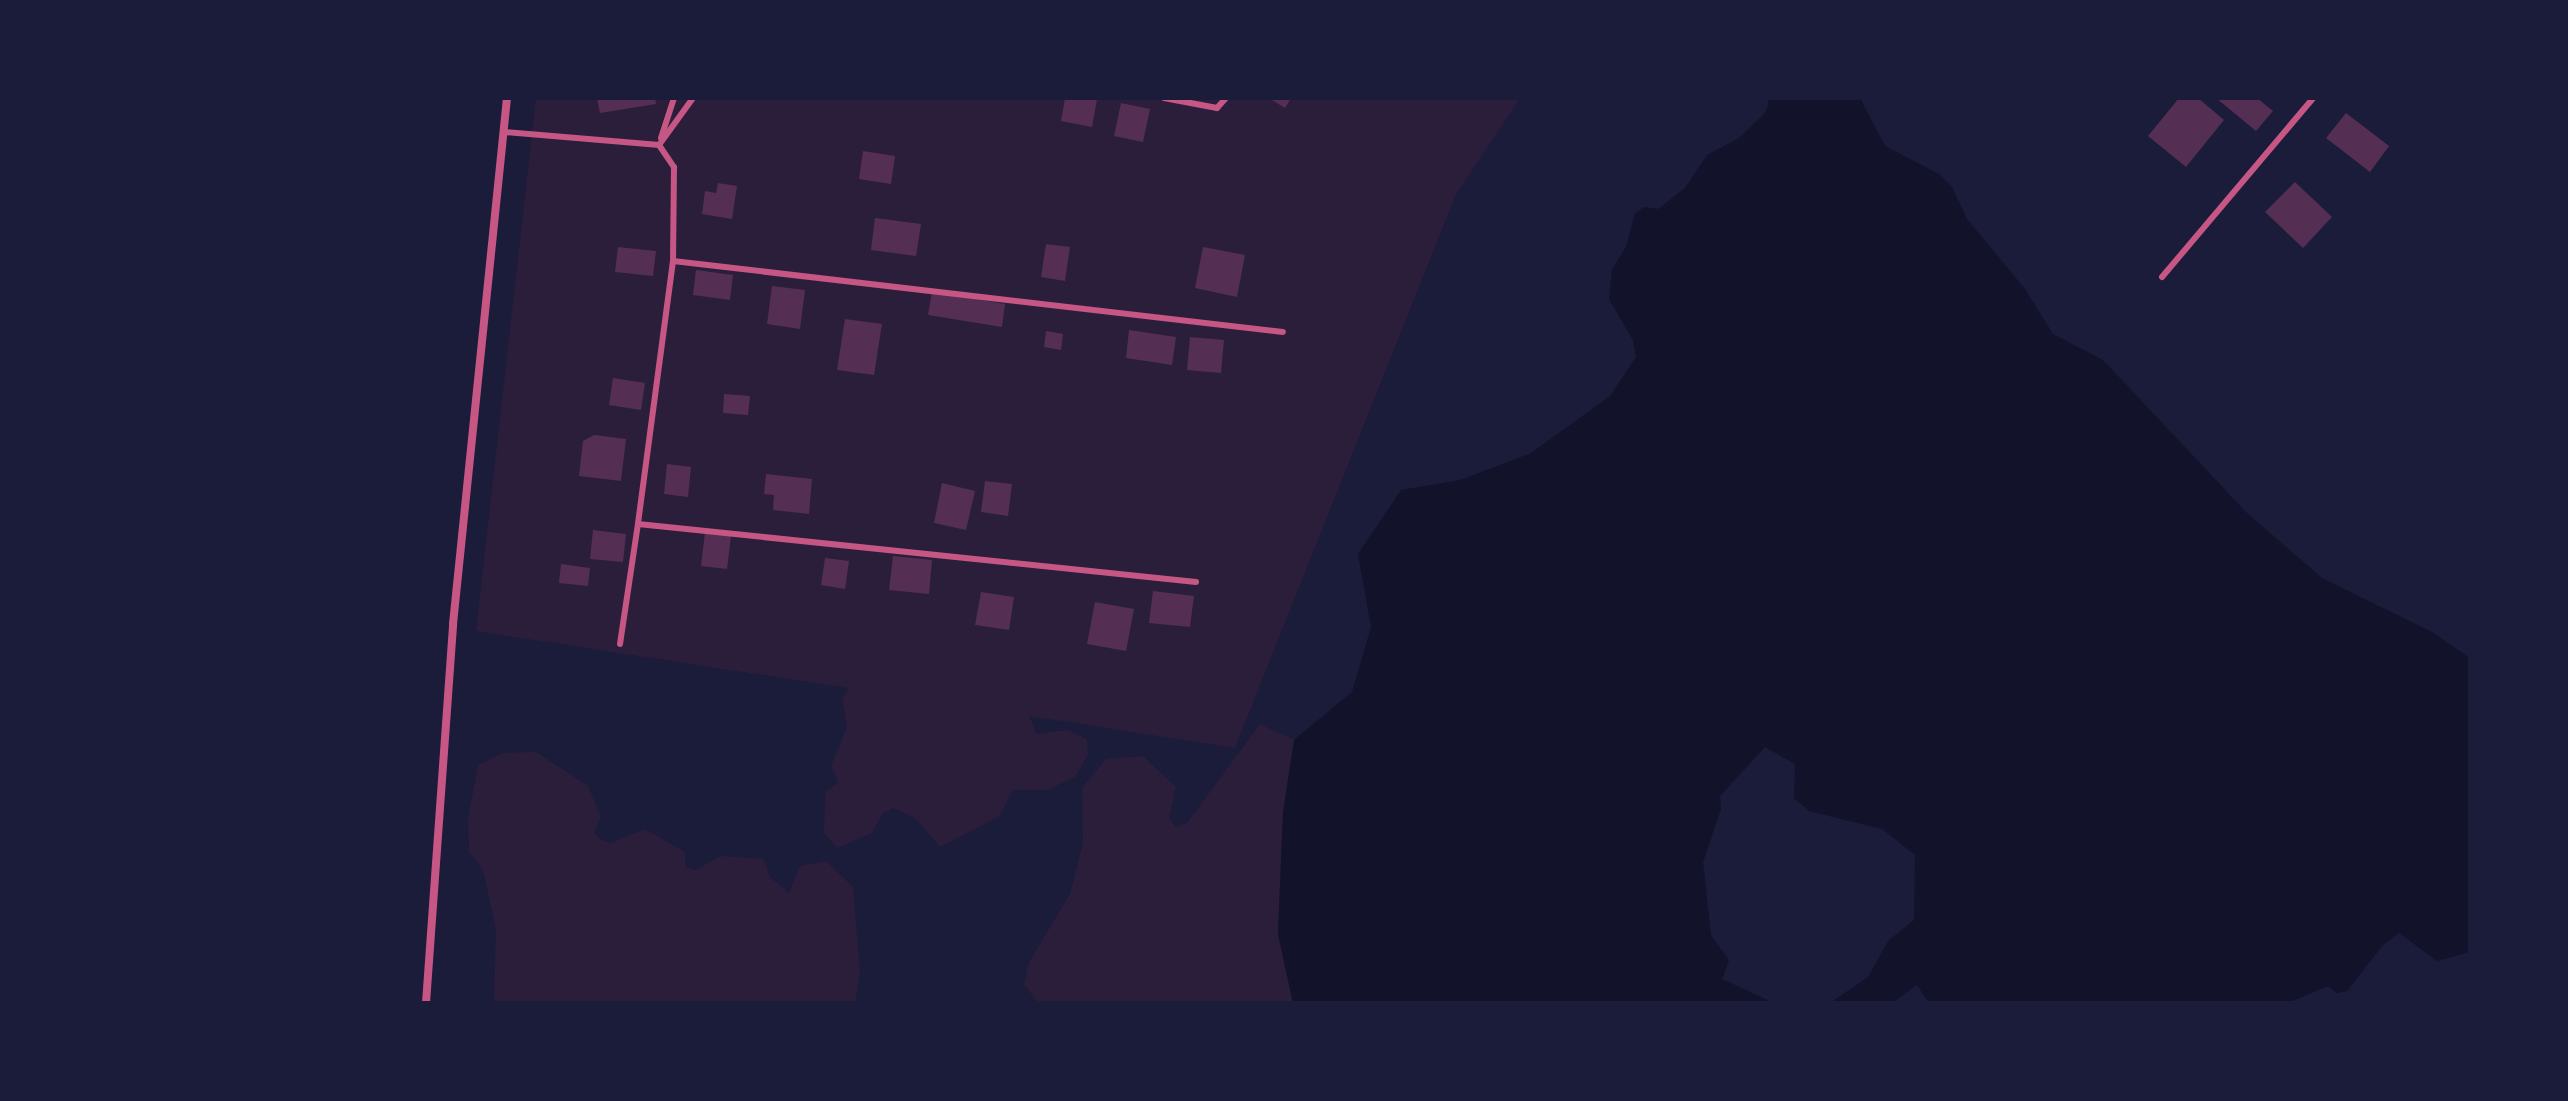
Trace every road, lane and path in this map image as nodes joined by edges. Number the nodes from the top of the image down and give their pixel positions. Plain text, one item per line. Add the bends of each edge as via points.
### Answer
1 (507, 98) edge
2 (674, 98) edge
3 (693, 98) edge
4 (1164, 98) edge
5 (1226, 98) edge
6 (2313, 98) edge
7 (504, 132) junction
8 (659, 145) junction
9 (673, 261) junction
10 (2162, 277) dead end
11 (1283, 332) dead end
12 (638, 524) junction
13 (1196, 582) dead end
14 (620, 644) dead end
15 (426, 1003) edge

1 - 7 street
2 - 8 lane
3 - 8 lane
4 - 5 lane via 1217,108
6 - 10 lane
7 - 8 lane
7 - 15 street via 453,624
8 - 9 lane via 674,167
9 - 11 lane
9 - 12 lane
12 - 13 lane
12 - 14 lane

